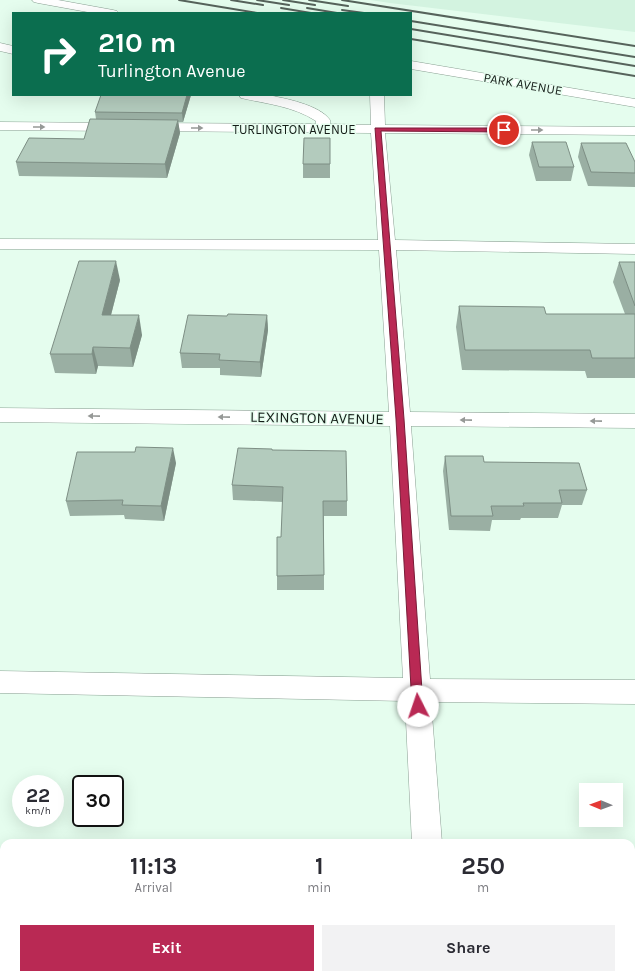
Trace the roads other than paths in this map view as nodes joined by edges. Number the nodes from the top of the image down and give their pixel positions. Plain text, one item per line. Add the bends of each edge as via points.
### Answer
1 (38, 0) edge
2 (107, 12) edge
3 (0, 47) edge
4 (12, 50) edge
5 (412, 64) edge
6 (251, 96) edge
7 (377, 96) edge
8 (635, 103) edge
9 (0, 126) edge
10 (322, 129) junction
11 (378, 129) junction
12 (635, 131) edge
13 (0, 244) edge
14 (386, 245) junction
15 (635, 249) edge
16 (0, 415) edge
17 (400, 419) junction
18 (635, 422) edge
19 (0, 682) edge
20 (417, 690) junction
21 (635, 692) edge
22 (427, 839) edge

1 - 2 street
3 - 4 street
5 - 8 street, PARK AVENUE
6 - 10 street via 298,106 312,112 323,120
7 - 11 street
9 -> 10 street, TURLINGTON AVENUE
10 - 11 street, TURLINGTON AVENUE
11 -> 12 street, TURLINGTON AVENUE
11 - 14 street
13 - 14 street
14 - 15 street
14 - 17 street
17 -> 16 street, LEXINGTON AVENUE
18 -> 17 street, LEXINGTON AVENUE
17 - 20 street
19 - 20 street
20 - 21 street
20 - 22 street

